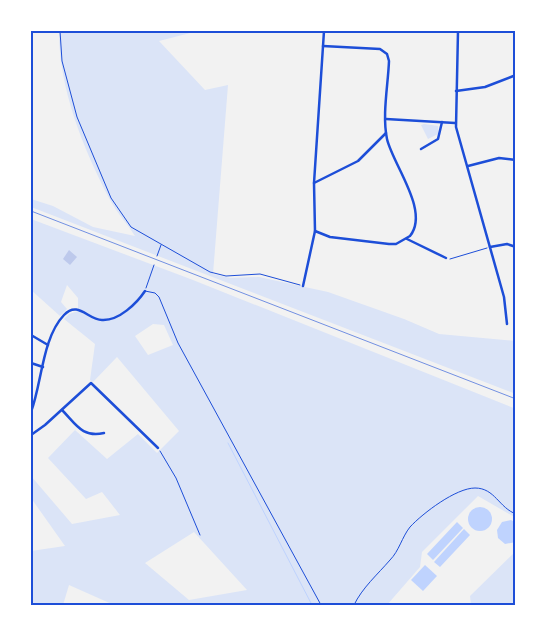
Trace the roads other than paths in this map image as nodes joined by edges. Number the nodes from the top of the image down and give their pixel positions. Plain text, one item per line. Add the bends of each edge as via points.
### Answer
1 (324, 31) edge
2 (458, 31) edge
3 (323, 46) junction
4 (516, 75) edge
5 (456, 91) junction
6 (386, 119) junction
7 (442, 122) junction
8 (455, 122) junction
9 (386, 133) junction
10 (421, 149) dead end
11 (516, 160) edge
12 (468, 166) junction
13 (516, 176) edge
14 (515, 181) edge
15 (314, 182) junction
16 (315, 231) junction
17 (407, 239) junction
18 (516, 247) edge
19 (490, 248) junction
20 (446, 258) road end
21 (303, 286) road end
22 (145, 291) joint
23 (507, 324) dead end
24 (31, 335) edge
25 (48, 345) junction
26 (31, 362) edge
27 (43, 367) junction
28 (62, 410) junction
29 (31, 412) edge
30 (104, 433) dead end
31 (31, 434) edge
32 (158, 448) road end
33 (321, 605) edge

1 - 3 street
2 - 5 street
3 - 6 street via 375,48 387,54
3 - 15 street
4 - 5 street via 491,86
5 - 8 street
6 - 7 street
6 - 9 street
7 - 8 street
7 - 10 street via 438,139
8 - 12 street
9 - 15 street via 358,161
9 - 17 street via 413,201 415,229
11 - 12 street via 500,158
12 - 19 street
13 - 14 street
15 - 16 street
16 - 17 street via 389,244
16 - 21 street
17 - 20 street
18 - 19 street via 507,244
19 - 23 street via 508,313
22 - 25 street via 135,304 106,319 99,320 78,309 70,310 61,318
22 - 33 lane via 159,297 178,343
24 - 25 street
25 - 27 street
26 - 27 street
27 - 29 street
28 - 30 street via 86,434
28 - 31 street
28 - 32 street via 91,382

